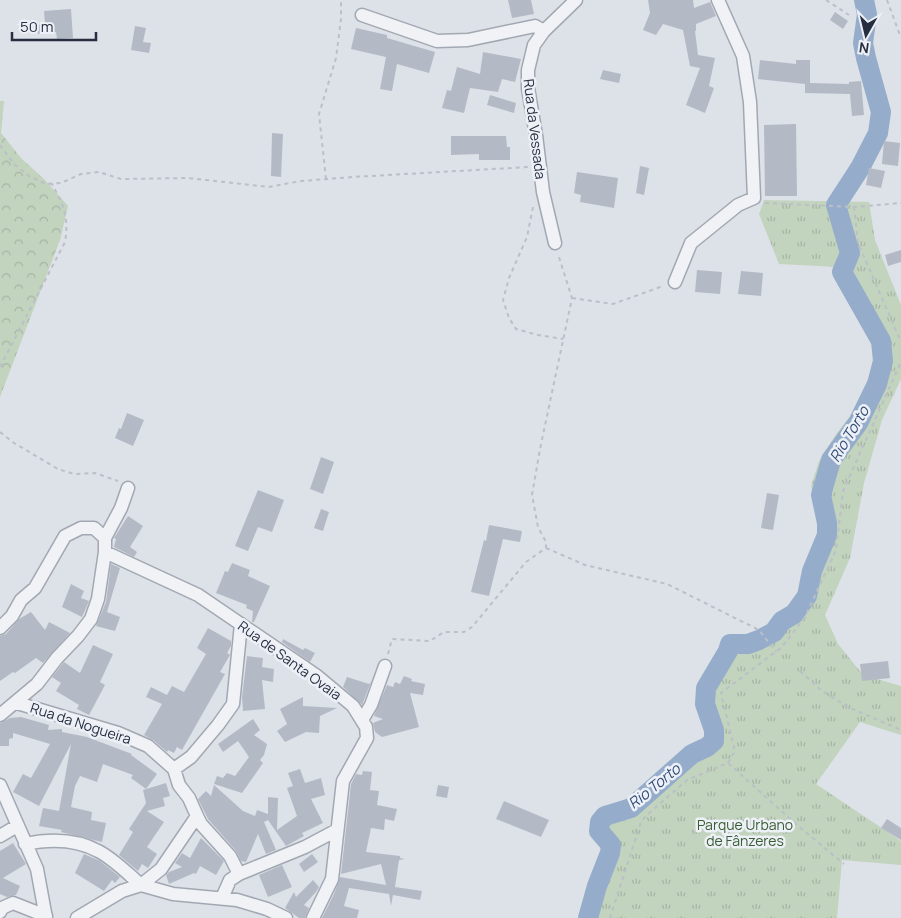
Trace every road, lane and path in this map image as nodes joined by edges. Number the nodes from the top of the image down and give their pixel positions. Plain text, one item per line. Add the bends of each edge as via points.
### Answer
1 (341, 0) edge
2 (576, 0) edge
3 (718, 0) edge
4 (826, 0) edge
5 (887, 0) edge
6 (362, 15) dead end
7 (849, 15) dead end
8 (544, 31) junction
9 (901, 38) edge
10 (0, 146) edge
11 (540, 167) junction
12 (326, 179) junction
13 (52, 184) junction
14 (754, 198) junction
15 (900, 203) edge
16 (533, 207) dead end
17 (854, 208) junction
18 (555, 243) joint
19 (675, 282) joint
20 (572, 298) junction
21 (563, 339) junction
22 (901, 342) edge
23 (901, 362) edge
24 (0, 367) edge
25 (0, 432) edge
26 (128, 488) joint
27 (105, 538) junction
28 (546, 548) junction
29 (105, 552) junction
30 (241, 624) junction
31 (0, 628) edge
32 (776, 652) junction
33 (385, 666) joint
34 (800, 671) dead end
35 (17, 702) junction
36 (0, 715) edge
37 (362, 720) junction
38 (901, 730) edge
39 (728, 763) junction
40 (174, 769) junction
41 (0, 785) edge
42 (197, 816) junction
43 (17, 826) junction
44 (337, 830) junction
45 (0, 836) edge
46 (25, 844) junction
47 (844, 864) dead end
48 (239, 874) junction
49 (142, 885) junction
50 (222, 898) junction
51 (0, 912) edge
52 (46, 917) edge
53 (77, 918) edge
54 (286, 918) edge
55 (312, 918) edge
56 (610, 918) edge

1 - 12 path via 336,58 319,114
2 - 8 street, Rua da Vessada
3 - 14 street via 743,56 750,102
4 - 7 path
5 - 9 path
6 - 8 street via 437,41 468,40 535,26
8 - 11 street, Rua da Vessada via 534,45 528,70
10 - 13 path via 29,176
11 - 12 path
11 - 18 street, Rua da Vessada
12 - 13 path via 269,187 188,178 121,179 99,172 81,174
13 - 24 path via 65,208 66,242
14 - 17 path via 765,203
14 - 19 street via 738,205 691,243
15 - 17 path
16 - 21 path via 527,237 509,278 504,300 516,328
17 - 22 path via 858,242
18 - 20 path
19 - 20 path via 613,304
20 - 21 path
21 - 28 path via 532,495
23 - 32 path via 843,491 836,550 805,617
25 - 26 path via 58,469 74,474 95,472 118,480
26 - 27 street
27 - 29 street
27 - 31 street via 94,528 81,528 65,536 35,588 21,600
28 - 32 path via 585,565 667,584 759,630
28 - 33 path via 526,562 472,627 464,632 444,632 430,641 392,639
29 - 30 street, Rua de Santa Ovaia via 198,595
29 - 35 street via 98,599 91,619 37,684
30 - 37 street, Rua de Santa Ovaia via 317,676 353,706
30 - 40 street via 233,704 191,757
32 - 39 path via 721,693 735,751
33 - 37 street
34 - 38 path via 848,708
35 - 36 street
35 - 40 street, Rua da Nogueira via 118,733 148,746
37 - 44 street via 367,738 343,781
39 - 47 path
39 - 56 path via 687,780 641,822
40 - 42 street, Rua da Nogueira via 179,785
41 - 43 street
42 - 48 street, Rua da Nogueira via 230,856
42 - 49 street via 161,869
43 - 45 street
43 - 46 street
44 - 48 street
44 - 55 street via 332,879
46 - 49 street via 64,841 99,851
46 - 52 street via 37,870
48 - 50 street via 230,880
49 - 50 street via 173,894
49 - 53 street via 122,891
50 - 54 street via 267,909
51 - 52 street via 13,903

